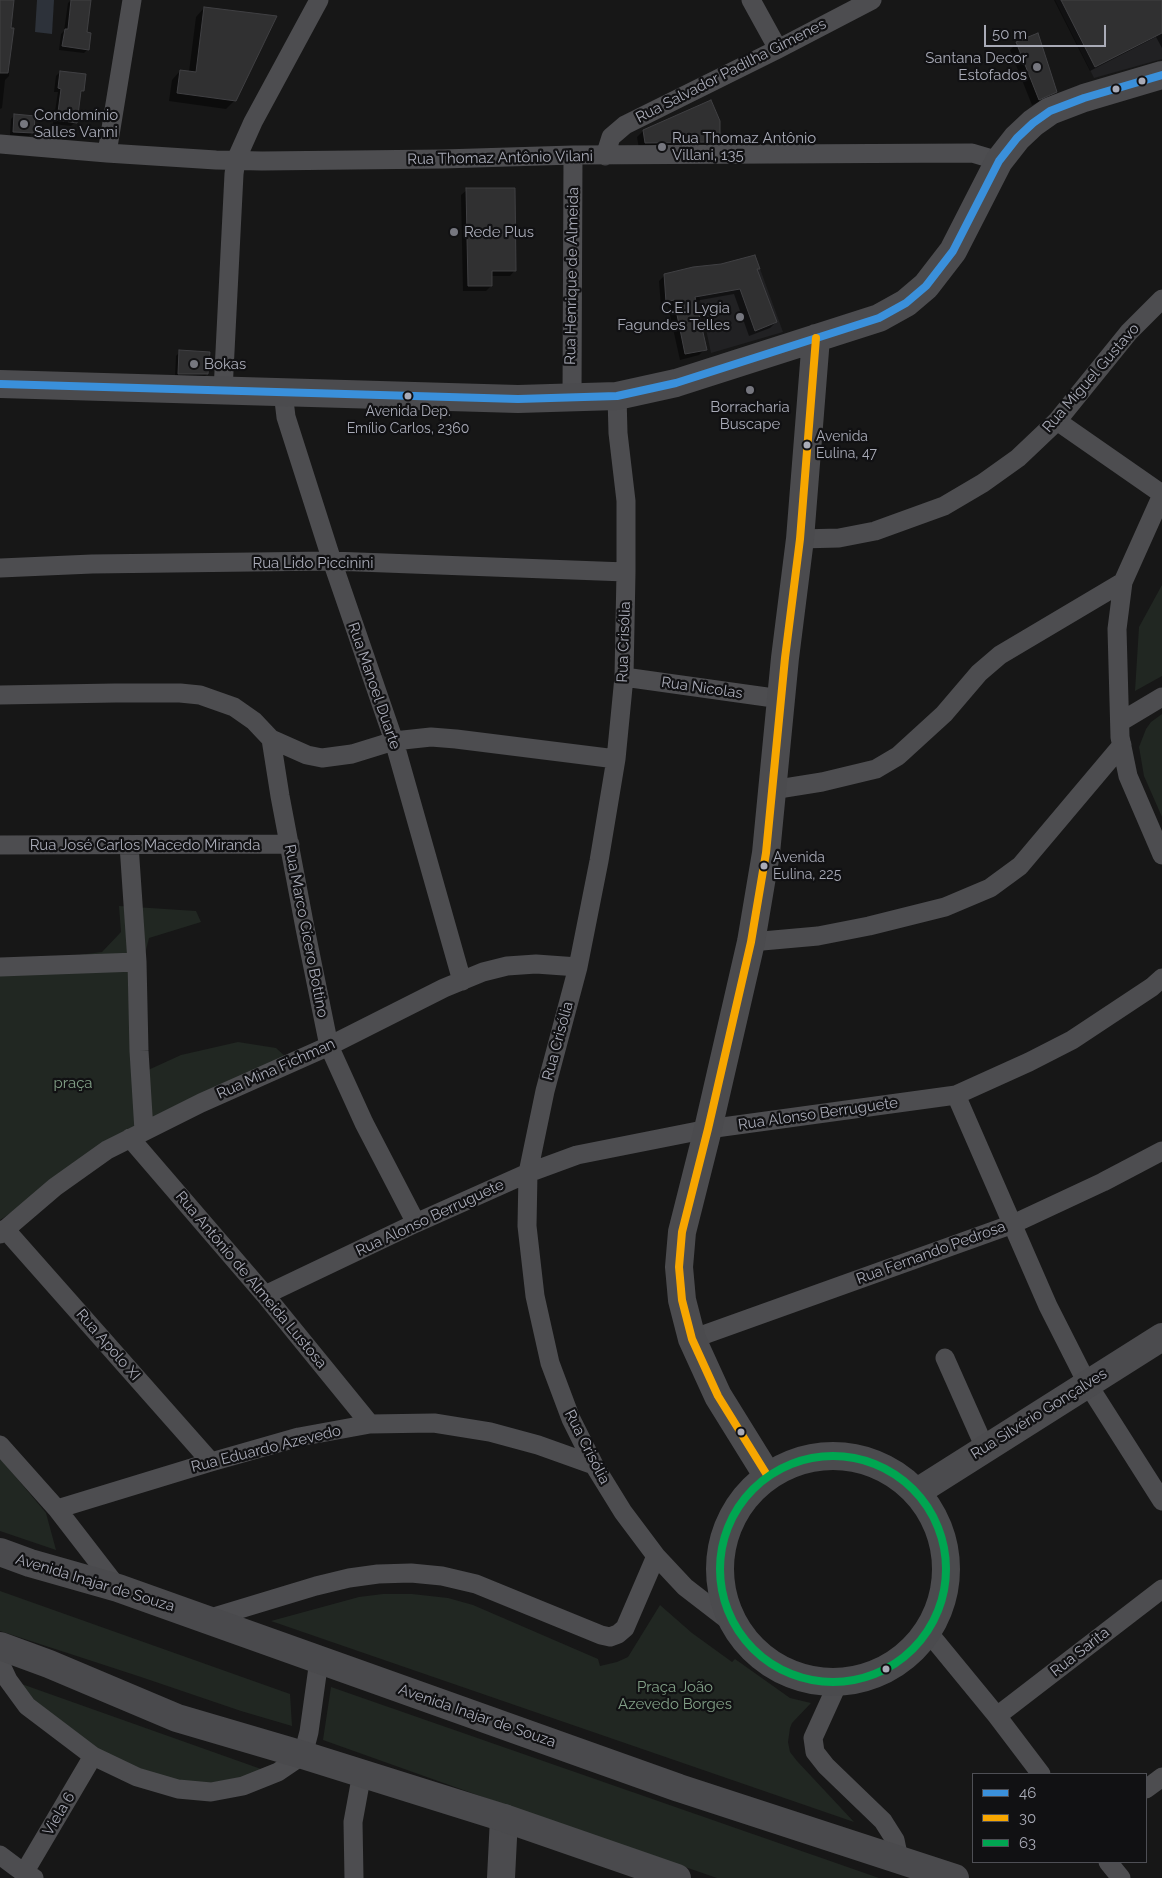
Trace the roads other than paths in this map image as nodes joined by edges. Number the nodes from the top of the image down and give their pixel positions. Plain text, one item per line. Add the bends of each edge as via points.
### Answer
1 (132, 0) edge
2 (319, 0) edge
3 (751, 0) edge
4 (872, 0) edge
5 (778, 49) junction
6 (1162, 75) edge
7 (0, 144) edge
8 (107, 153) junction
9 (573, 155) junction
10 (606, 156) junction
11 (236, 160) junction
12 (999, 161) junction
13 (1162, 299) edge
14 (816, 338) junction
15 (0, 384) edge
16 (224, 391) junction
17 (282, 392) junction
18 (617, 396) junction
19 (572, 398) junction
20 (1057, 421) junction
21 (1162, 495) edge
22 (800, 539) junction
23 (332, 561) junction
24 (0, 568) edge
25 (626, 572) junction
26 (1123, 582) junction
27 (624, 677) junction
28 (0, 695) edge
29 (1162, 697) edge
30 (781, 699) junction
31 (1120, 722) junction
32 (271, 739) junction
33 (394, 740) junction
34 (1122, 745) junction
35 (616, 759) junction
36 (772, 790) junction
37 (290, 844) junction
38 (128, 845) junction
39 (0, 846) edge
40 (1162, 855) edge
41 (751, 942) junction
42 (137, 962) junction
43 (0, 967) edge
44 (578, 967) junction
45 (1162, 978) edge
46 (462, 981) junction
47 (329, 1046) junction
48 (956, 1095) junction
49 (708, 1130) junction
50 (137, 1135) junction
51 (1162, 1151) edge
52 (528, 1173) junction
53 (416, 1223) junction
54 (1013, 1224) junction
55 (3, 1231) edge
56 (265, 1295) junction
57 (1162, 1336) edge
58 (692, 1339) junction
59 (945, 1358) dead end
60 (1088, 1383) junction
61 (370, 1424) junction
62 (0, 1445) edge
63 (985, 1448) junction
64 (211, 1462) junction
65 (594, 1465) junction
66 (768, 1475) junction
67 (917, 1492) junction
68 (1162, 1501) edge
69 (57, 1510) junction
70 (0, 1552) edge
71 (656, 1556) junction
72 (118, 1588) junction
73 (1162, 1589) edge
74 (207, 1619) junction
75 (733, 1624) junction
76 (928, 1632) junction
77 (0, 1646) edge
78 (319, 1660) junction
79 (0, 1663) edge
80 (838, 1683) junction
81 (997, 1716) junction
82 (304, 1755) junction
83 (93, 1756) junction
84 (362, 1773) junction
85 (1040, 1773) edge
86 (1162, 1777) edge
87 (1147, 1788) edge
88 (504, 1818) junction
89 (0, 1854) edge
90 (899, 1859) junction
91 (1109, 1863) edge
92 (29, 1875) edge
93 (502, 1877) edge
94 (354, 1878) edge
95 (677, 1878) edge
96 (955, 1878) edge
97 (1121, 1878) edge

1 - 8 street
2 - 11 street
3 - 5 street
4 - 5 street, Rua Salvador Padilha Gimenes
5 - 10 street, Rua Salvador Padilha Gimenes via 625,125 611,137
6 - 12 street via 1050,111 1017,138
7 - 8 street, Rua Thomaz Antônio Vilani
8 - 11 street, Rua Thomaz Antônio Vilani
9 - 10 street, Rua Thomaz Antônio Vilani
9 - 11 street, Rua Thomaz Antônio Vilani
9 - 19 street, Rua Henrique de Almeida
10 - 12 street, Rua Thomaz Antônio Vilani via 972,153
11 - 16 street
12 - 14 street via 952,251 926,286 906,303 879,318
13 - 20 street, Rua Miguel Gustavo via 1130,332
14 - 18 street via 676,383
14 - 22 street
15 - 16 street
16 - 17 street
17 - 19 street
17 - 23 street, Rua Manoel Duarte via 286,416
18 - 19 street
18 - 25 street, Rua Crisólia via 626,501
20 - 21 street
20 - 22 street, Rua Miguel Gustavo via 1018,458 983,484 944,506 875,531 839,538
21 - 26 street
22 - 30 street
23 - 24 street, Rua Lido Piccinini
23 - 25 street, Rua Lido Piccinini
23 - 33 street, Rua Manoel Duarte
25 - 27 street, Rua Crisólia
26 - 31 street via 1117,628
26 - 36 street via 1000,655 978,673 944,714 898,756 876,769
27 - 30 street, Rua Nicolas
27 - 35 street, Rua Crisólia
28 - 32 street via 200,695 234,707
29 - 31 street
30 - 36 street
31 - 34 street
32 - 33 street via 307,756 322,758 352,754
32 - 37 street, Rua Marco Cícero Bottino
33 - 35 street via 456,739
33 - 46 street, Rua Manoel Duarte
34 - 40 street via 1128,776
34 - 41 street via 1020,866 990,888 945,907 869,926 818,936
35 - 44 street, Rua Crisólia
36 - 41 street via 766,852
37 - 38 street, Rua José Carlos Macedo Miranda
37 - 47 street, Rua Marco Cícero Bottino
38 - 39 street, Rua José Carlos Macedo Miranda
38 - 42 street
41 - 49 street
42 - 43 street
42 - 50 street
44 - 46 street, Rua Mina Fichman via 507,966
44 - 52 street, Rua Crisólia via 545,1091
45 - 48 street, Rua Alonso Berruguete via 1072,1040
46 - 47 street, Rua Mina Fichman
47 - 50 street, Rua Mina Fichman
47 - 53 street, Rua Marco Cícero Bottino via 364,1123
48 - 49 street, Rua Alonso Berruguete
48 - 54 street
49 - 52 street, Rua Alonso Berruguete via 577,1155
49 - 58 street via 682,1232 679,1266 682,1300
50 - 55 street, Rua Mina Fichman via 107,1150 55,1187
50 - 56 street, Rua Antônio de Almeida Lustosa
51 - 54 street, Rua Fernando Pedrosa
52 - 53 street, Rua Alonso Berruguete
52 - 65 street, Rua Crisólia via 526,1226 537,1306 550,1363 571,1419
53 - 56 street, Rua Alonso Berruguete
54 - 58 street, Rua Fernando Pedrosa
54 - 60 street via 1048,1306
55 - 64 street, Rua Apolo XI
56 - 61 street, Rua Antônio de Almeida Lustosa
57 - 60 street, Rua Silvério Gonçalves
58 - 66 street via 718,1396
59 - 63 street
60 - 63 street, Rua Silvério Gonçalves
60 - 68 street
61 - 64 street, Rua Eduardo Azevedo via 299,1438
61 - 65 street, Rua Eduardo Azevedo via 434,1423 490,1432
62 - 69 street
63 - 67 street, Rua Silvério Gonçalves
64 - 69 street, Rua Eduardo Azevedo
65 - 71 street, Rua Crisólia
66 - 67 street via 797,1461 829,1455 861,1458 891,1472
66 - 75 street via 743,1498 727,1527 719,1559 722,1592
67 - 76 street via 937,1524 946,1560 943,1597
69 - 72 street
70 - 72 main road, Avenida Inajar de Souza via 30,1564
71 - 74 street via 625,1628 610,1637 476,1584 411,1573 349,1578
71 - 75 street, Rua Crisólia via 685,1586
72 - 74 main road, Avenida Inajar de Souza
73 - 81 street, Rua Sarita
74 - 78 main road, Avenida Inajar de Souza
75 - 80 street via 752,1649 777,1668 806,1680
76 - 80 street via 904,1658 873,1676
76 - 81 street
77 - 82 main road via 177,1718
78 - 82 street
78 - 90 main road, Avenida Inajar de Souza via 679,1788
79 - 83 street via 27,1706
80 - 90 street via 813,1738 815,1752 883,1821 895,1840
81 - 85 street
82 - 83 street via 278,1772 243,1786 211,1792 178,1789 138,1777
82 - 84 main road
83 - 92 street, Viela 6
84 - 88 main road
84 - 94 street via 353,1822
86 - 87 street
88 - 93 street
88 - 95 main road
89 - 92 street
90 - 96 main road, Avenida Inajar de Souza
91 - 97 street

